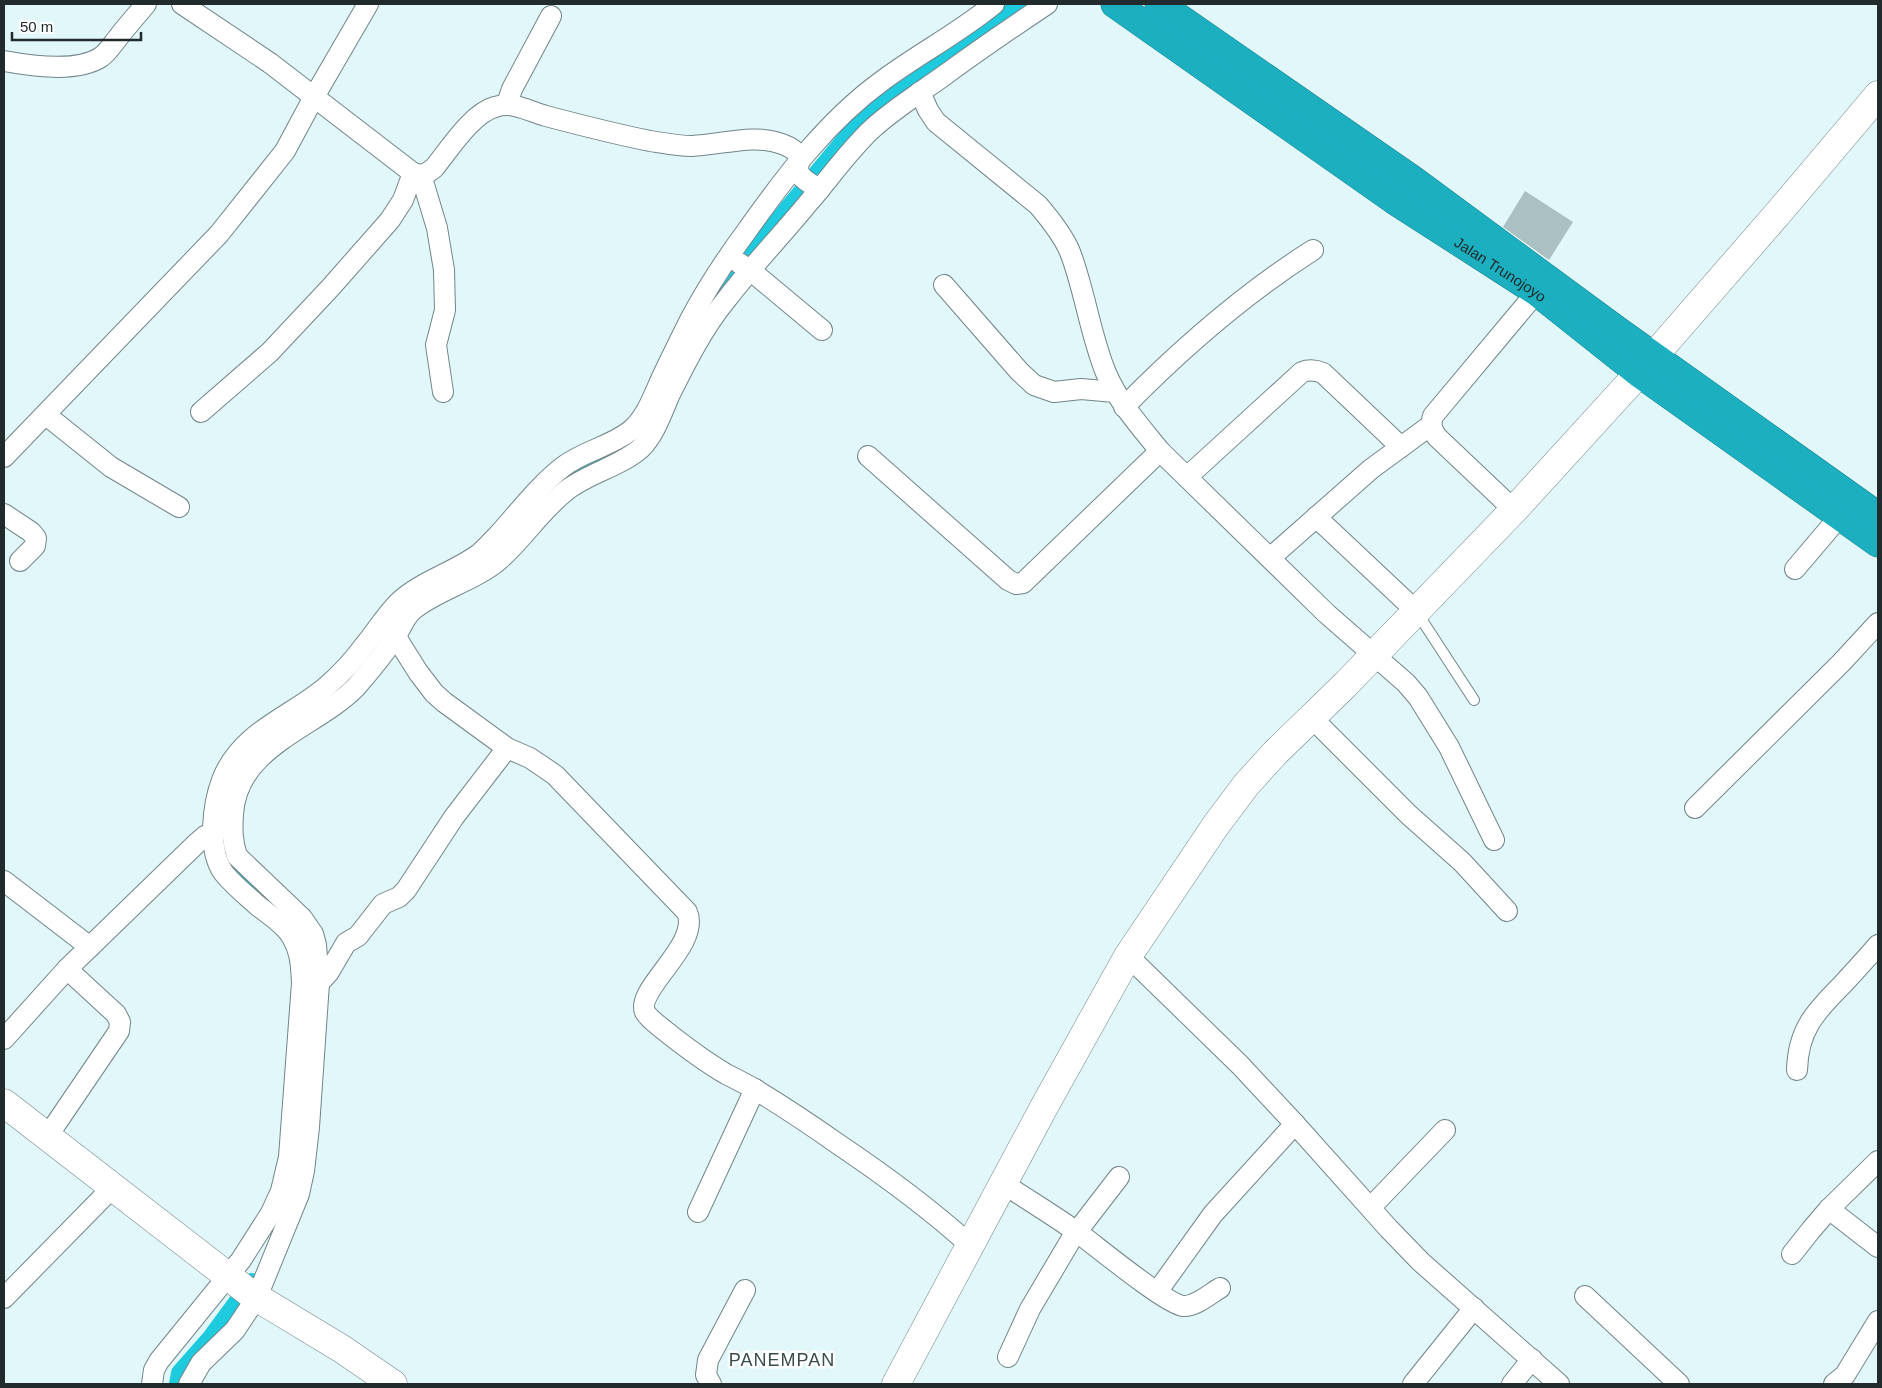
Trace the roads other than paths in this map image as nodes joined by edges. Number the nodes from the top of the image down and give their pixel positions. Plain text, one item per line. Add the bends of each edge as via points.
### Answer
1 (146, 4) edge
2 (182, 4) edge
3 (368, 4) edge
4 (994, 4) edge
5 (1047, 4) edge
6 (1115, 4) edge
7 (1159, 4) edge
8 (551, 16) dead end
9 (4, 61) edge
10 (920, 92) junction
11 (1878, 95) edge
12 (314, 97) junction
13 (509, 97) junction
14 (1282, 105) junction
15 (417, 174) junction
16 (809, 178) junction
17 (1313, 250) dead end
18 (740, 264) junction
19 (944, 285) dead end
20 (1542, 286) junction
21 (822, 330) dead end
22 (1646, 365) junction
23 (442, 392) dead end
24 (1119, 399) junction
25 (201, 412) dead end
26 (46, 415) junction
27 (1431, 426) junction
28 (1401, 447) junction
29 (1160, 451) junction
30 (868, 456) dead end
31 (4, 457) edge
32 (1187, 477) junction
33 (179, 507) dead end
34 (1514, 510) junction
35 (4, 514) edge
36 (1316, 516) junction
37 (1840, 516) junction
38 (1878, 516) edge
39 (1878, 543) edge
40 (1270, 558) junction
41 (20, 561) dead end
42 (1795, 569) dead end
43 (1416, 611) junction
44 (1878, 624) edge
45 (388, 631) junction
46 (1373, 655) junction
47 (1474, 700) dead end
48 (1311, 717) junction
49 (507, 748) junction
50 (1696, 808) dead end
51 (221, 825) junction
52 (1494, 840) dead end
53 (4, 881) edge
54 (1508, 911) dead end
55 (1878, 945) edge
56 (90, 947) junction
57 (1128, 956) junction
58 (67, 969) junction
59 (319, 983) junction
60 (4, 1039) edge
61 (1797, 1070) dead end
62 (304, 1082) junction
63 (755, 1089) junction
64 (4, 1104) edge
65 (1295, 1124) junction
66 (1445, 1130) dead end
67 (47, 1137) junction
68 (1878, 1161) edge
69 (1119, 1177) dead end
70 (1004, 1184) junction
71 (112, 1188) junction
72 (1371, 1207) junction
73 (1829, 1209) junction
74 (698, 1212) dead end
75 (1077, 1232) junction
76 (970, 1245) junction
77 (1878, 1247) edge
78 (1792, 1254) dead end
79 (243, 1287) junction
80 (1220, 1288) dead end
81 (744, 1290) dead end
82 (1157, 1292) junction
83 (1585, 1296) dead end
84 (4, 1298) edge
85 (1474, 1308) junction
86 (1878, 1321) edge
87 (1008, 1357) dead end
88 (1532, 1359) junction
89 (152, 1384) edge
90 (189, 1384) edge
91 (392, 1384) edge
92 (711, 1384) edge
93 (896, 1384) edge
94 (1413, 1384) edge
95 (1512, 1384) edge
96 (1559, 1384) edge
97 (1679, 1384) edge
98 (1834, 1384) edge

1 - 9 street via 110,49 92,61 61,66
2 - 12 street
3 - 12 street
4 - 16 street via 882,81 839,117
5 - 10 street
6 - 14 highway, Jalan Trunojoyo
7 - 14 highway, Jalan Trunojoyo
8 - 13 street
10 - 16 street via 871,130 836,168
10 - 24 street via 936,122 1038,205 1051,220 1069,250 1091,330
11 - 22 main road
12 - 15 street
12 - 26 street via 285,151 219,234
13 - 15 street via 484,111 434,168
13 - 16 street via 575,124 672,144 690,146 762,139 773,141 792,149
14 - 20 highway, Jalan Trunojoyo
15 - 23 street via 437,228 444,270 445,310 436,346
15 - 25 street via 390,220 331,288 270,352
16 - 18 street
16 - 18 street via 745,232
17 - 24 street via 1245,298 1166,365
18 - 21 street
18 - 45 street via 724,301 704,331 654,429 636,440 616,463 589,464 501,558 438,594
19 - 24 street via 1034,385 1054,392 1082,389
20 - 22 highway, Jalan Trunojoyo
20 - 27 street via 1433,416
22 - 34 main road
22 - 37 highway, Jalan Trunojoyo via 1685,404
22 - 38 highway, Jalan Trunojoyo
24 - 29 street
26 - 31 street
26 - 33 street via 111,467
27 - 28 street
27 - 34 street via 1437,437
28 - 32 street via 1323,373 1306,370
28 - 36 street
29 - 30 street via 1023,583 1018,584 1008,580
29 - 32 street
32 - 40 street
34 - 43 main road
35 - 41 street via 36,538 35,546
36 - 40 street
36 - 43 street
37 - 39 highway, Jalan Trunojoyo
37 - 42 street
40 - 46 street
43 - 46 main road
43 - 47 lane
44 - 50 street
45 - 49 street via 434,693
45 - 51 street via 363,679 349,693 256,761 243,779 234,806
46 - 48 main road
46 - 52 street via 1418,697 1449,747
48 - 54 street via 1462,862
48 - 57 main road via 1246,785
49 - 59 street via 454,817 406,890 383,904 358,936 346,943
49 - 63 street via 530,758 555,776 687,912 690,918 688,932 644,1003 645,1010 688,1050
51 - 56 street via 198,842
51 - 59 street via 237,856 309,927 316,946
51 - 62 street via 214,851 223,872 286,928 301,958
53 - 56 street
55 - 61 street via 1820,1005 1801,1041
56 - 58 street
57 - 65 street via 1240,1065
57 - 70 main road
58 - 60 street
58 - 67 street via 116,1014 121,1026
59 - 62 street
62 - 79 street via 281,1191 241,1260
62 - 79 street via 302,1184 273,1254
63 - 74 street
63 - 76 street via 839,1144 942,1220
64 - 67 main road
65 - 72 street
65 - 82 street via 1214,1214
66 - 72 street
67 - 71 main road
68 - 73 street
69 - 75 street
70 - 75 street
70 - 76 main road
71 - 79 main road
71 - 84 street
72 - 85 street via 1421,1262
73 - 77 street
73 - 78 street
75 - 82 street
75 - 87 street via 1030,1309
76 - 93 main road
79 - 89 street via 159,1361
79 - 90 street via 235,1330 202,1363
79 - 91 main road
80 - 82 street via 1185,1306
81 - 92 street via 708,1360 706,1375
83 - 97 street
85 - 88 street
85 - 94 street
86 - 98 street via 1845,1374
88 - 95 street
88 - 96 street

